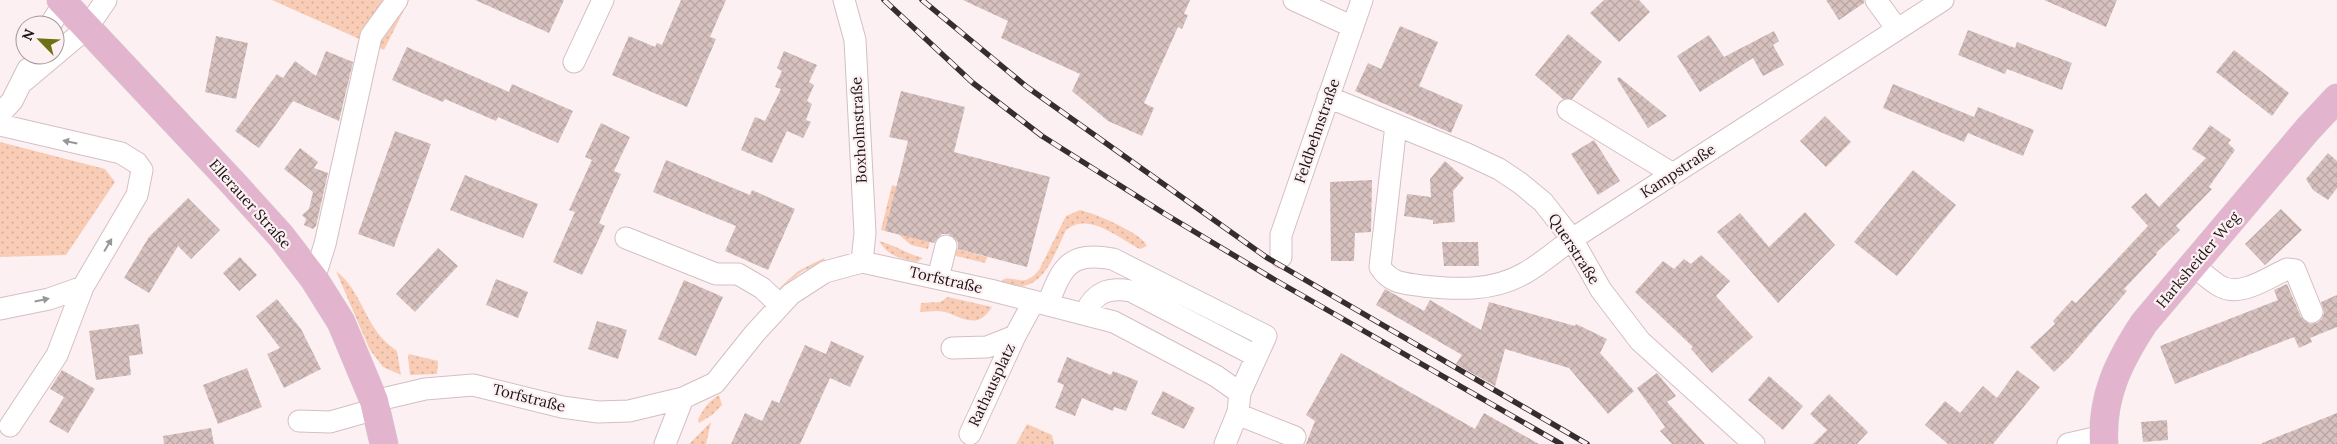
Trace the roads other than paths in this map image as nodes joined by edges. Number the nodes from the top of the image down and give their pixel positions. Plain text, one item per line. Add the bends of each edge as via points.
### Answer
1 (106, 0) edge
2 (397, 0) edge
3 (603, 0) edge
4 (844, 0) edge
5 (1294, 0) edge
6 (1362, 0) edge
7 (1876, 0) edge
8 (1943, 0) edge
9 (60, 7) edge
10 (1353, 26) junction
11 (87, 28) junction
12 (1897, 29) junction
13 (574, 62) dead end
14 (30, 65) edge
15 (24, 81) junction
16 (1328, 97) junction
17 (2337, 98) edge
18 (1568, 110) dead end
19 (0, 114) edge
20 (0, 125) edge
21 (1396, 125) junction
22 (1673, 174) junction
23 (626, 238) dead end
24 (1572, 239) junction
25 (946, 246) dead end
26 (1281, 257) dead end
27 (862, 262) junction
28 (2193, 265) junction
29 (938, 278) junction
30 (314, 279) junction
31 (83, 287) junction
32 (1041, 303) junction
33 (780, 305) junction
34 (0, 309) edge
35 (2312, 312) dead end
36 (1085, 313) junction
37 (1015, 336) junction
38 (952, 348) dead end
39 (1256, 356) junction
40 (1240, 393) junction
41 (683, 398) junction
42 (375, 405) junction
43 (1237, 414) junction
44 (299, 421) dead end
45 (10, 426) dead end
46 (970, 434) dead end
47 (1295, 437) dead end
48 (2103, 440) edge
49 (384, 444) edge
50 (665, 444) edge
51 (1225, 444) edge
52 (1754, 444) edge
53 (2068, 444) edge

1 - 11 street
2 - 30 street via 370,36 325,244
3 - 13 street
4 - 27 street, Boxholmstraße via 855,40 865,233
5 - 10 street
6 - 10 street, Feldbehnstraße
7 - 12 street
8 - 12 street, Kampstraße
9 - 11 main road, Ellerauer Straße
10 - 16 street, Feldbehnstraße
11 - 15 street
11 - 30 main road, Ellerauer Straße via 281,236
12 - 22 street, Kampstraße
14 - 15 street
15 - 19 street
16 - 21 street, Querstraße
16 - 26 street, Feldbehnstraße via 1281,235
17 - 28 main road, Harksheider Weg
18 - 22 street
31 -> 20 street via 137,195 142,170 121,153
21 - 24 street, Querstraße via 1499,169 1543,202
21 - 24 street, Kampstraße via 1380,267 1387,278 1400,283 1451,289 1496,286 1525,273
22 - 24 street, Kampstraße
23 - 33 street via 716,274 738,274 762,288
24 - 52 street, Querstraße via 1602,290 1640,341
25 - 29 street
27 - 29 street, Torfstraße
27 - 33 street, Torfstraße via 825,272
28 - 35 street via 2219,286 2233,290 2244,289 2287,269 2294,270
28 - 48 main road, Harksheider Weg via 2144,323 2121,359 2107,398
29 - 32 street, Torfstraße
30 - 42 main road, Ellerauer Straße via 341,322
34 -> 31 street via 49,299
31 - 45 street via 57,355
32 - 36 street, Torfstraße
32 - 37 street, Rathausplatz
32 - 39 street, Rathausplatz via 1066,267 1079,259 1092,255 1113,259 1266,336
33 - 41 street, Torfstraße via 715,383
36 - 39 street via 1104,290 1131,291
36 - 40 street, Torfstraße via 1114,322 1216,376
37 - 38 street, Rathausplatz via 987,347
37 - 46 street, Rathausplatz
39 - 40 street
40 - 43 street
41 - 42 street, Torfstraße via 629,411 598,412 562,408 473,385 425,389
41 - 50 street
42 - 44 street, Torfstraße via 330,422
42 - 49 main road, Ellerauer Straße
43 - 47 street
43 - 51 street
48 - 53 street

